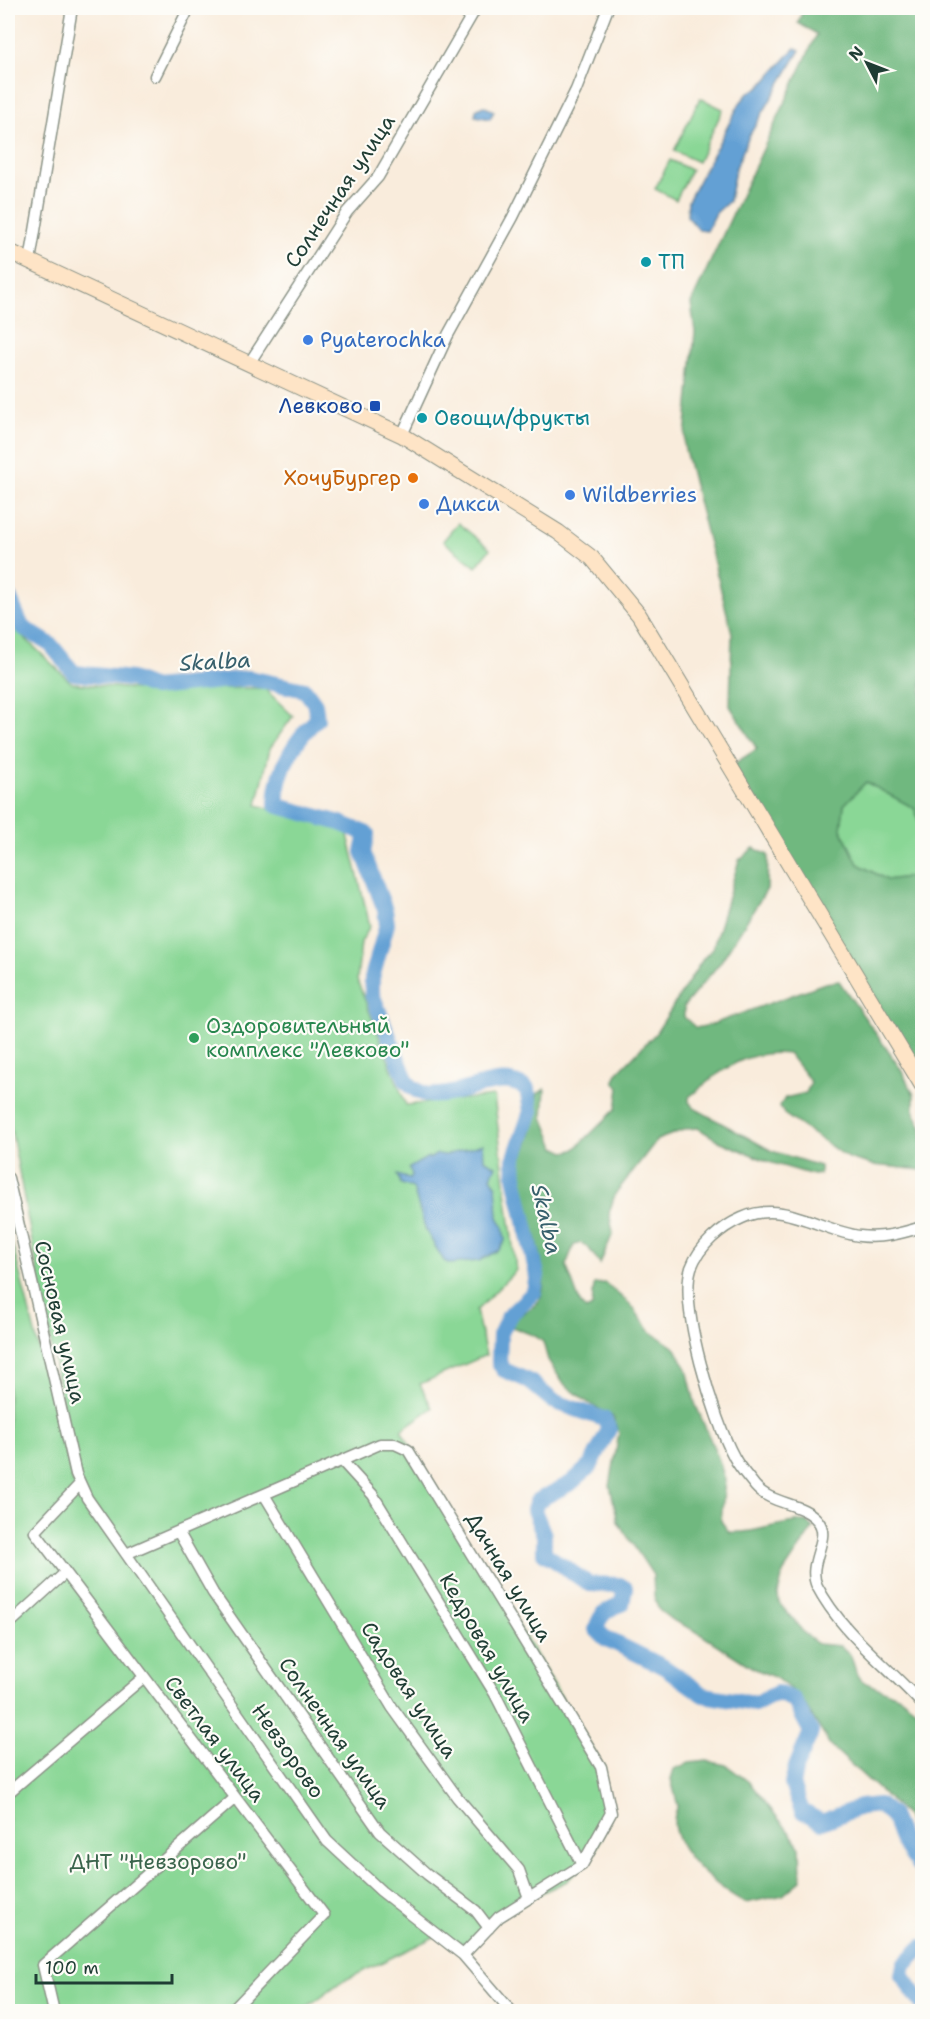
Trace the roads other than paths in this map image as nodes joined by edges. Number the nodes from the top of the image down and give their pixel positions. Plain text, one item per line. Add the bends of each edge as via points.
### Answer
1 (72, 8) edge
2 (189, 8) edge
3 (476, 8) edge
4 (608, 8) edge
5 (155, 76) dead end
6 (8, 250) edge
7 (30, 261) junction
8 (250, 362) junction
9 (402, 435) junction
10 (922, 1085) edge
11 (8, 1178) edge
12 (922, 1227) edge
13 (342, 1461) junction
14 (78, 1479) junction
15 (265, 1496) junction
16 (180, 1533) junction
17 (126, 1554) junction
18 (65, 1573) junction
19 (8, 1625) edge
20 (144, 1677) junction
21 (922, 1704) edge
22 (8, 1794) edge
23 (235, 1798) junction
24 (582, 1865) junction
25 (529, 1898) junction
26 (489, 1928) junction
27 (463, 1955) junction
28 (54, 2012) edge
29 (231, 2012) edge
30 (512, 2012) edge

1 - 7 street
2 - 5 street
3 - 8 street, Солнечная улица via 378,177 347,212
4 - 9 street via 576,90 448,335
6 - 7 street
7 - 8 street
8 - 9 street
9 - 10 street via 558,532 592,558 620,590 639,615
11 - 14 street, Сосновая улица
12 - 21 street via 880,1237 859,1236 786,1213 757,1213 730,1225 700,1251 688,1286 698,1351 735,1459 766,1496 819,1522 822,1539 814,1561 816,1584 856,1640 894,1672
13 - 15 street, Дачная улица
13 - 24 street, Кедровая улица via 373,1495 495,1694
13 - 24 street, Дачная улица via 380,1444 395,1444 408,1450 602,1767 611,1813
14 - 17 street, Невзорово
14 - 18 street, Светлая улица via 35,1532
15 - 16 street, Дачная улица
15 - 25 street, Садовая улица via 392,1707 458,1797 519,1870
16 - 17 street, Дачная улица
16 - 26 street, Солнечная улица via 213,1593 380,1832 476,1911
17 - 27 street, Невзорово via 327,1841 381,1891
18 - 19 street
18 - 20 street, Светлая улица
20 - 22 street
20 - 23 street, Светлая улица
23 - 28 street via 43,1965
23 - 29 street, Светлая улица via 324,1915
24 - 25 street, Дачная улица
25 - 26 street, Дачная улица
26 - 27 street, Дачная улица
27 - 30 street, Невзорово

